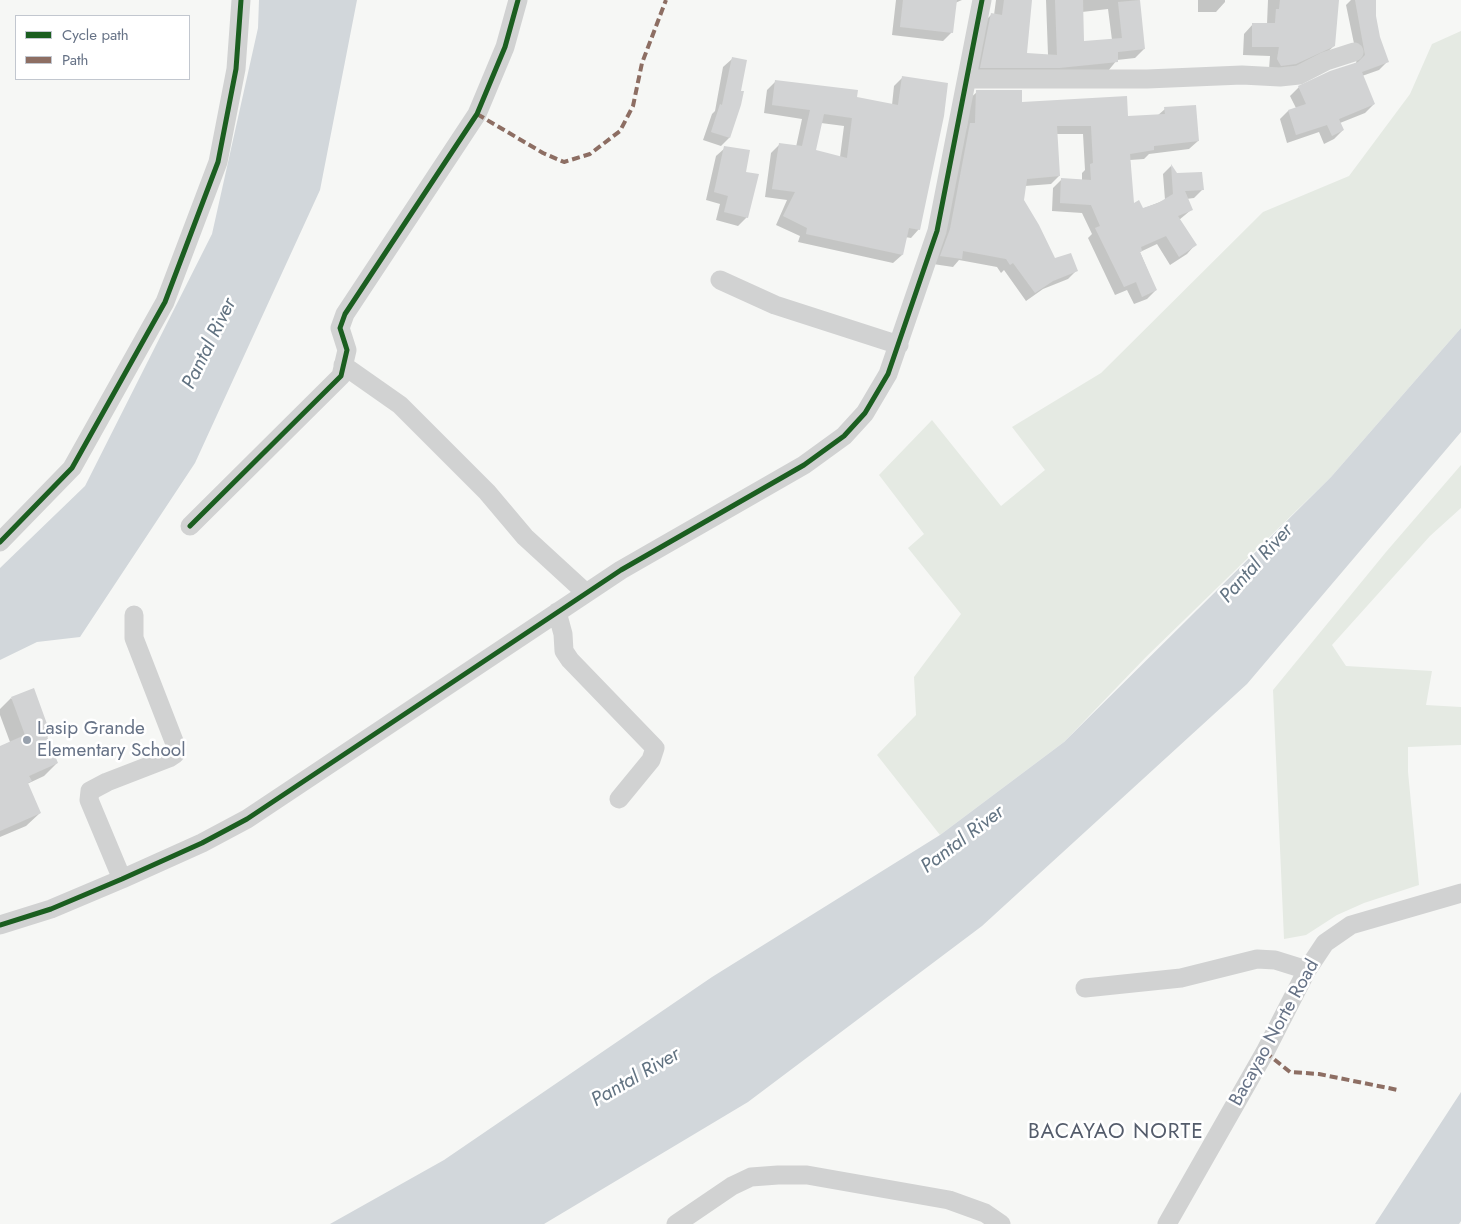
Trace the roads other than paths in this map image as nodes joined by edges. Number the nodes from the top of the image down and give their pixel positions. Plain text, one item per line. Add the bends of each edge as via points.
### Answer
1 (241, 0) edge
2 (518, 0) edge
3 (982, 0) edge
4 (1354, 52) dead end
5 (968, 79) junction
6 (720, 280) dead end
7 (899, 345) junction
8 (343, 365) junction
9 (190, 526) dead end
10 (0, 542) edge
11 (586, 593) junction
12 (557, 612) junction
13 (134, 615) dead end
14 (619, 800) dead end
15 (122, 879) junction
16 (1461, 892) edge
17 (0, 925) edge
18 (1307, 970) junction
19 (1085, 988) dead end
20 (676, 1224) edge
21 (1001, 1224) edge
22 (1167, 1224) edge

1 - 10 street via 236,69 218,162 165,302 72,468
2 - 8 street via 505,47 477,114 345,314 340,328 347,350
3 - 5 street
4 - 5 street via 1299,74 1280,77
5 - 7 street via 937,231
6 - 7 street via 775,305
7 - 11 street via 877,394 844,436 804,465
8 - 9 street via 341,376
8 - 11 street via 400,405 488,492 525,537
11 - 12 street
12 - 14 street via 564,651 570,660 655,748 651,760
12 - 15 street via 247,819
13 - 15 street via 134,638 177,749 169,758 90,791 89,800
15 - 17 street via 51,909
16 - 18 street, Bacayao Norte Road via 1351,925 1325,943
18 - 19 street via 1274,960 1257,959 1180,978
18 - 22 street, Bacayao Norte Road via 1265,1052
20 - 21 street via 732,1186 751,1177 778,1174 949,1200 985,1213

